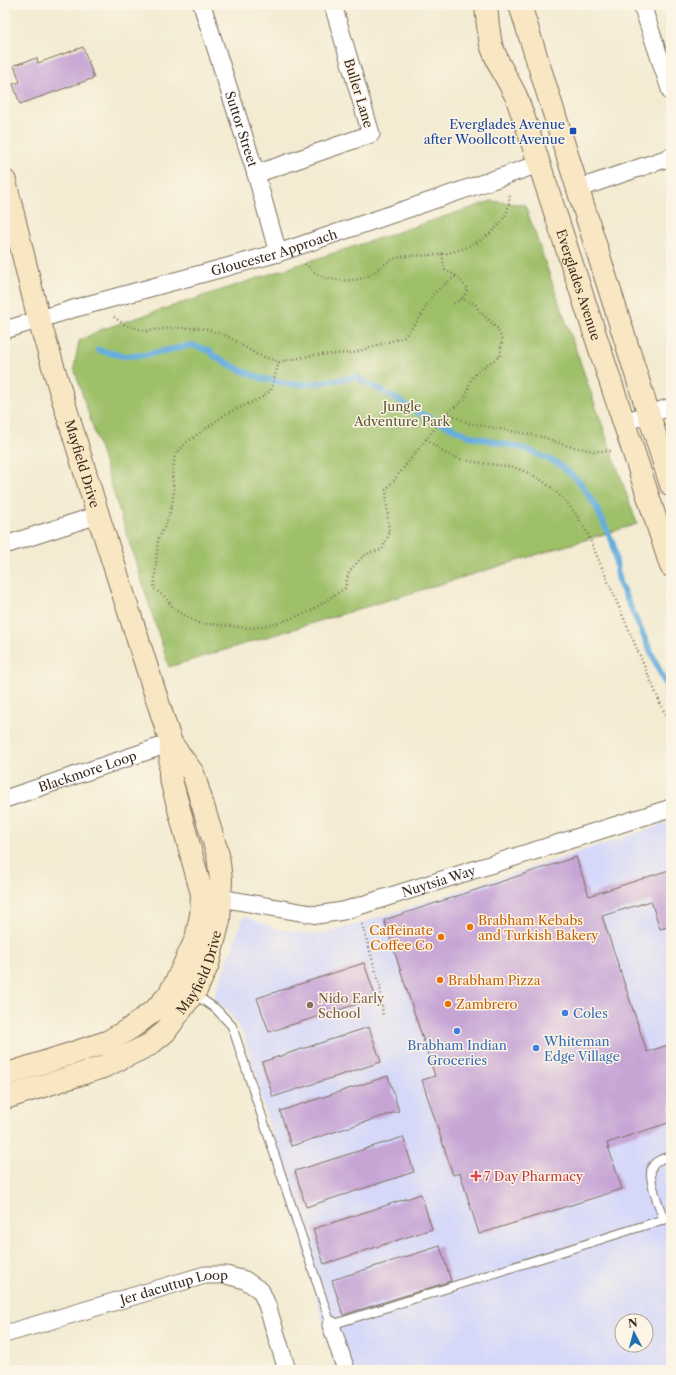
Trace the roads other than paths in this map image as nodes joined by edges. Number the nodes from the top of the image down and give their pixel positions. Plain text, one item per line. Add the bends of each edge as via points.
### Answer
1 (202, 5) edge
2 (333, 5) edge
3 (486, 5) edge
4 (520, 5) edge
5 (642, 5) edge
6 (671, 92) edge
7 (671, 158) edge
8 (539, 164) junction
9 (256, 174) junction
10 (5, 181) edge
11 (577, 189) junction
12 (278, 252) junction
13 (39, 320) junction
14 (5, 330) edge
15 (671, 407) edge
16 (648, 414) junction
17 (624, 422) junction
18 (671, 485) edge
19 (98, 515) junction
20 (5, 545) edge
21 (671, 566) edge
22 (171, 743) junction
23 (5, 799) edge
24 (671, 808) edge
25 (211, 896) junction
26 (184, 988) junction
27 (5, 1075) edge
28 (5, 1098) edge
29 (671, 1156) edge
30 (667, 1218) edge
31 (331, 1325) junction
32 (5, 1334) edge
33 (287, 1370) edge
34 (346, 1370) edge

1 - 9 street, Suttor Street
2 - 9 street, Buller Lane via 371,134
3 - 8 street, Everglades Avenue via 491,45 516,96
4 - 11 street, Everglades Avenue
5 - 6 street
7 - 11 street
8 - 12 street, Gloucester Approach
8 - 17 street, Everglades Avenue
9 - 12 street, Suttor Street
10 - 13 street, Mayfield Drive
11 - 16 street, Everglades Avenue
12 - 13 street, Gloucester Approach
13 - 14 street, Gloucester Approach
13 - 19 street, Mayfield Drive
15 - 16 street
16 - 17 street
16 - 18 street, Everglades Avenue
17 - 21 street, Everglades Avenue
19 - 20 street
19 - 22 street, Mayfield Drive
22 - 23 street, Blackmore Loop
22 - 25 street, Mayfield Drive via 170,776
24 - 25 street, Nuytsia Way via 343,911 317,915
25 - 26 street, Mayfield Drive via 201,915
26 - 27 street, Mayfield Drive via 168,996 131,1028 107,1042
26 - 28 street, Mayfield Drive via 165,1032 149,1045 103,1067
26 - 31 lane via 216,1009 232,1026
29 - 30 lane via 658,1160 651,1168 650,1176
30 - 31 lane
31 - 34 street
32 - 33 street, Jer dacuttup Loop via 205,1275 226,1275 245,1280 261,1290

